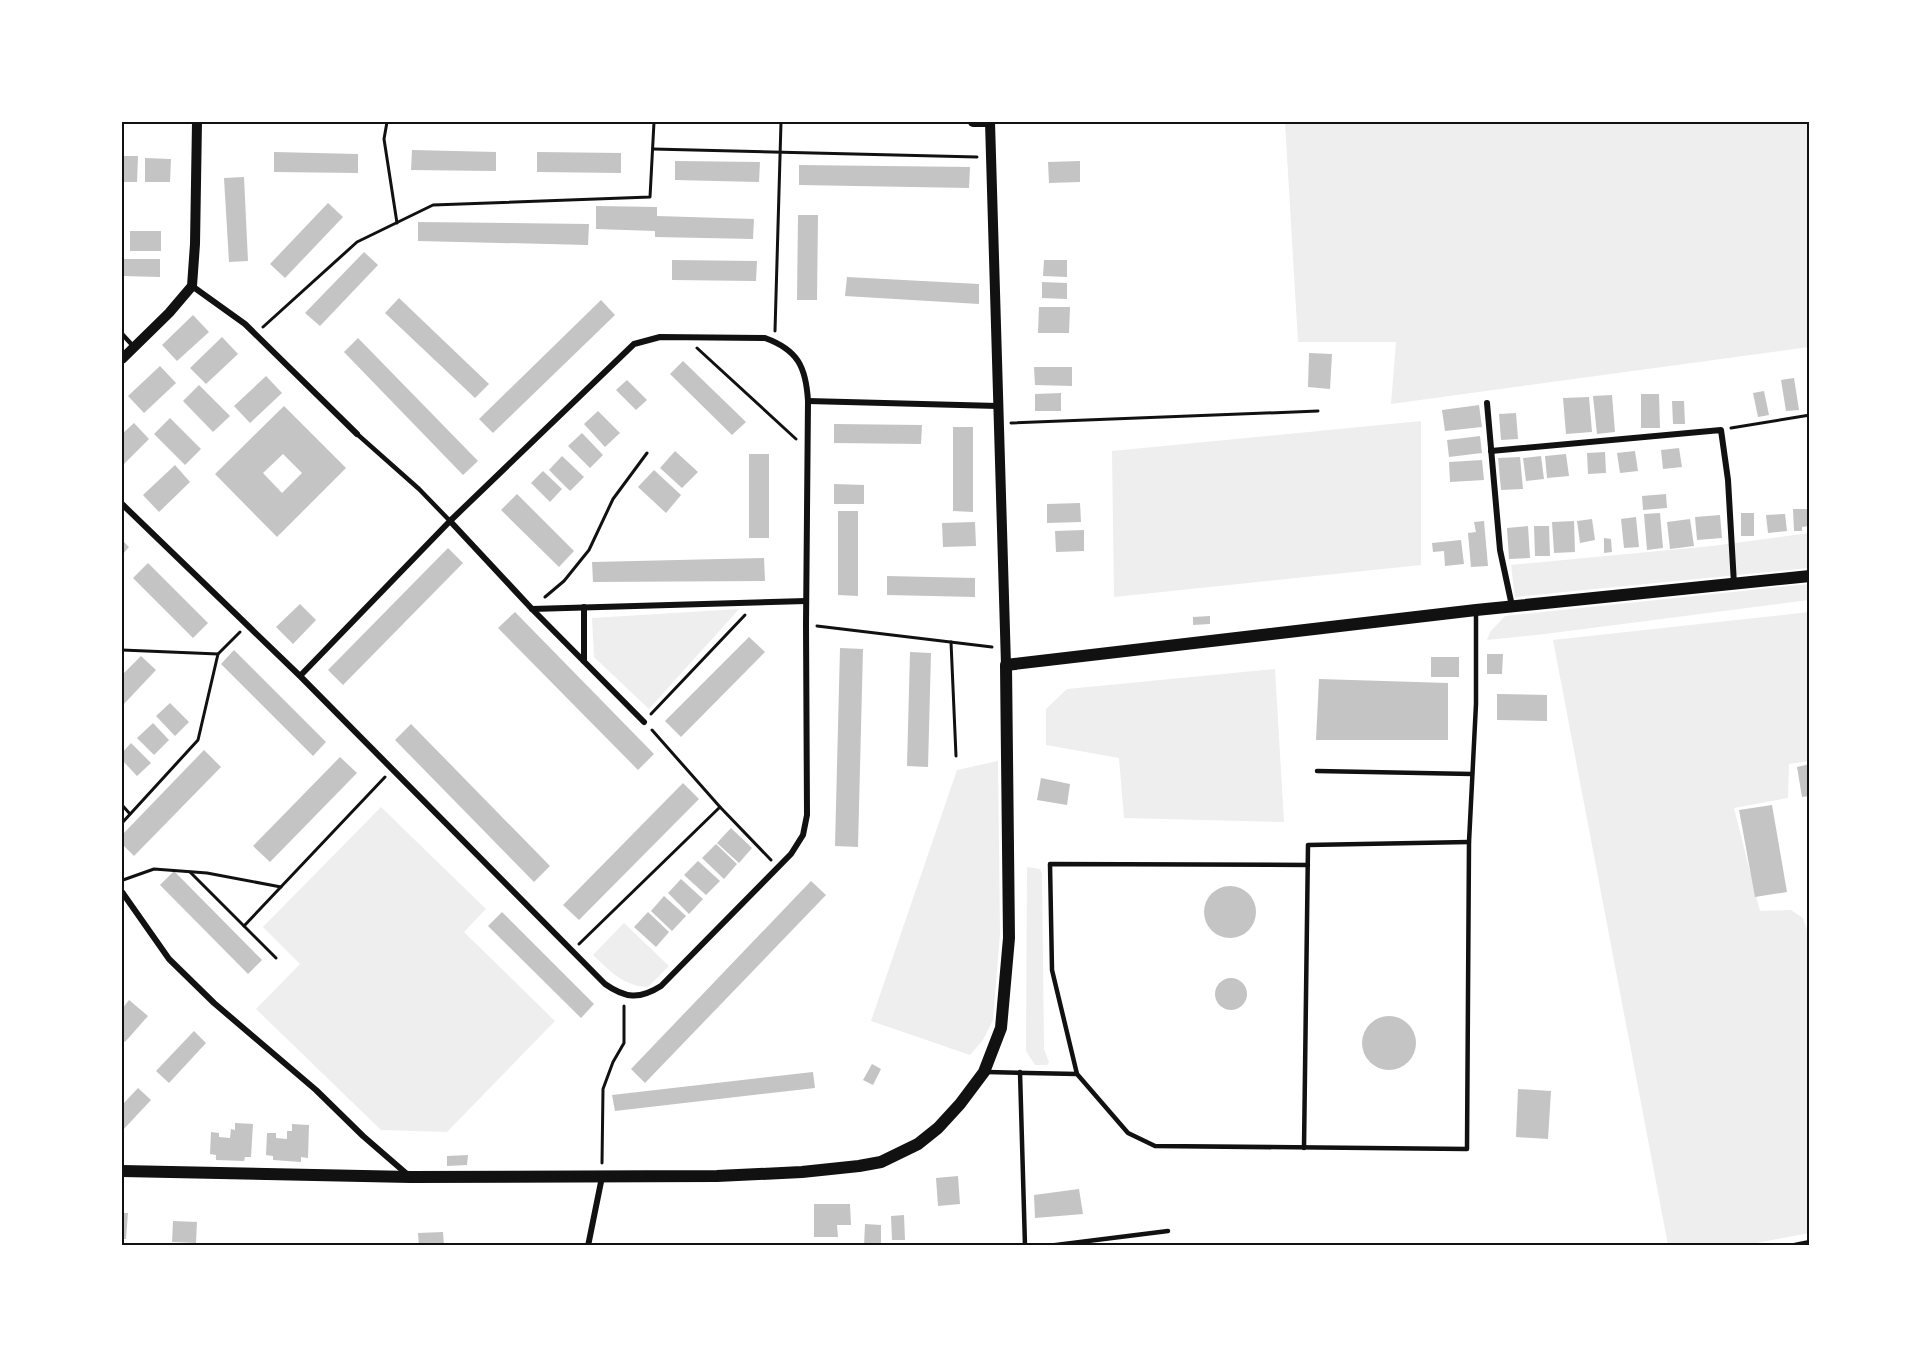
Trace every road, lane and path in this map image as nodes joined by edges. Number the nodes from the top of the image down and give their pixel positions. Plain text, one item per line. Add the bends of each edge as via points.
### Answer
1 (197, 122) edge
2 (387, 122) edge
3 (654, 122) edge
4 (781, 122) edge
5 (973, 122) edge
6 (990, 122) edge
7 (653, 150) junction
8 (780, 152) junction
9 (991, 158) junction
10 (397, 223) junction
11 (192, 286) junction
12 (122, 334) edge
13 (255, 334) junction
14 (685, 337) junction
15 (775, 342) junction
16 (134, 346) junction
17 (122, 359) edge
18 (808, 401) junction
19 (1487, 403) dead end
20 (998, 405) junction
21 (1318, 411) dead end
22 (1809, 415) edge
23 (999, 423) junction
24 (1721, 430) junction
25 (357, 434) joint
26 (808, 451) junction
27 (1491, 451) junction
28 (647, 453) dead end
29 (122, 504) edge
30 (450, 521) junction
31 (1809, 576) edge
32 (1734, 584) junction
33 (806, 601) junction
34 (757, 602) junction
35 (1512, 606) junction
36 (584, 608) junction
37 (532, 609) junction
38 (1476, 610) junction
39 (247, 625) junction
40 (806, 625) junction
41 (951, 642) junction
42 (1005, 648) junction
43 (122, 650) edge
44 (218, 654) junction
45 (584, 661) junction
46 (1006, 665) junction
47 (300, 676) junction
48 (644, 722) junction
49 (956, 756) dead end
50 (393, 770) junction
51 (1317, 771) dead end
52 (1472, 774) junction
53 (122, 805) edge
54 (720, 807) junction
55 (130, 814) junction
56 (122, 824) edge
57 (1469, 842) junction
58 (1308, 866) junction
59 (777, 868) junction
60 (189, 872) junction
61 (122, 881) edge
62 (281, 887) junction
63 (122, 891) edge
64 (244, 926) junction
65 (572, 951) junction
66 (276, 958) dead end
67 (624, 995) junction
68 (984, 1072) junction
69 (1020, 1072) junction
70 (1077, 1074) junction
71 (1304, 1148) junction
72 (122, 1171) edge
73 (411, 1177) junction
74 (602, 1177) junction
75 (1168, 1231) dead end
76 (1809, 1242) edge
77 (588, 1245) edge
78 (1025, 1245) edge
79 (1048, 1245) edge
80 (1790, 1245) edge

1 - 11 street
2 - 10 path via 384,139
3 - 7 path
4 - 8 path
5 - 6 street
6 - 9 street
7 - 8 path
7 - 10 path via 650,197 433,205
8 - 9 path
8 - 15 path
9 - 20 street
10 - 13 path via 357,242
11 - 13 street
11 - 16 street
12 - 16 lane
13 - 25 street
14 - 15 street via 765,338
14 - 26 path
14 - 30 street via 660,337 634,344
15 - 18 street via 788,349 803,369
16 - 17 street
18 - 20 street
18 - 26 street
19 - 27 street
20 - 23 street
21 - 23 path
22 - 24 path
23 - 42 street
24 - 27 street
24 - 32 street
25 - 30 lane
26 - 33 street
27 - 35 street via 1500,550
28 - 37 path via 613,499 589,550 564,581
29 - 39 street
30 - 37 street
30 - 47 street
31 - 32 main road
32 - 35 main road
33 - 34 street
33 - 40 street
34 - 36 street
34 - 48 path
35 - 38 main road
36 - 37 street
36 - 45 street
37 - 45 street
38 - 46 main road
38 - 52 lane
39 - 44 path
39 - 47 street
40 - 41 path
40 - 59 street via 807,815 803,835
41 - 42 path
41 - 49 path
42 - 46 street
43 - 44 path
44 - 55 path via 198,740
45 - 48 street
46 - 68 main road via 1010,938 1001,1028
47 - 50 street
48 - 54 path
50 - 62 path
50 - 65 street
51 - 52 lane
52 - 57 lane
53 - 55 path
54 - 59 path
54 - 65 path
55 - 56 path
57 - 58 lane via 1308,845
57 - 71 lane via 1467,1149
58 - 70 lane via 1050,864 1052,970
58 - 71 lane
59 - 67 street via 661,986 649,994
60 - 61 path via 154,869
60 - 62 path
60 - 64 path
62 - 64 path
63 - 73 street via 169,958 191,981
64 - 66 path
65 - 67 street via 604,984
67 - 74 path via 624,1042 603,1089
68 - 69 lane
68 - 74 main road via 938,1128 918,1144 881,1162 781,1173
69 - 70 lane
69 - 78 lane
70 - 71 lane via 1128,1133 1155,1146
72 - 73 main road
73 - 74 main road
74 - 77 street
75 - 79 lane
76 - 80 lane

